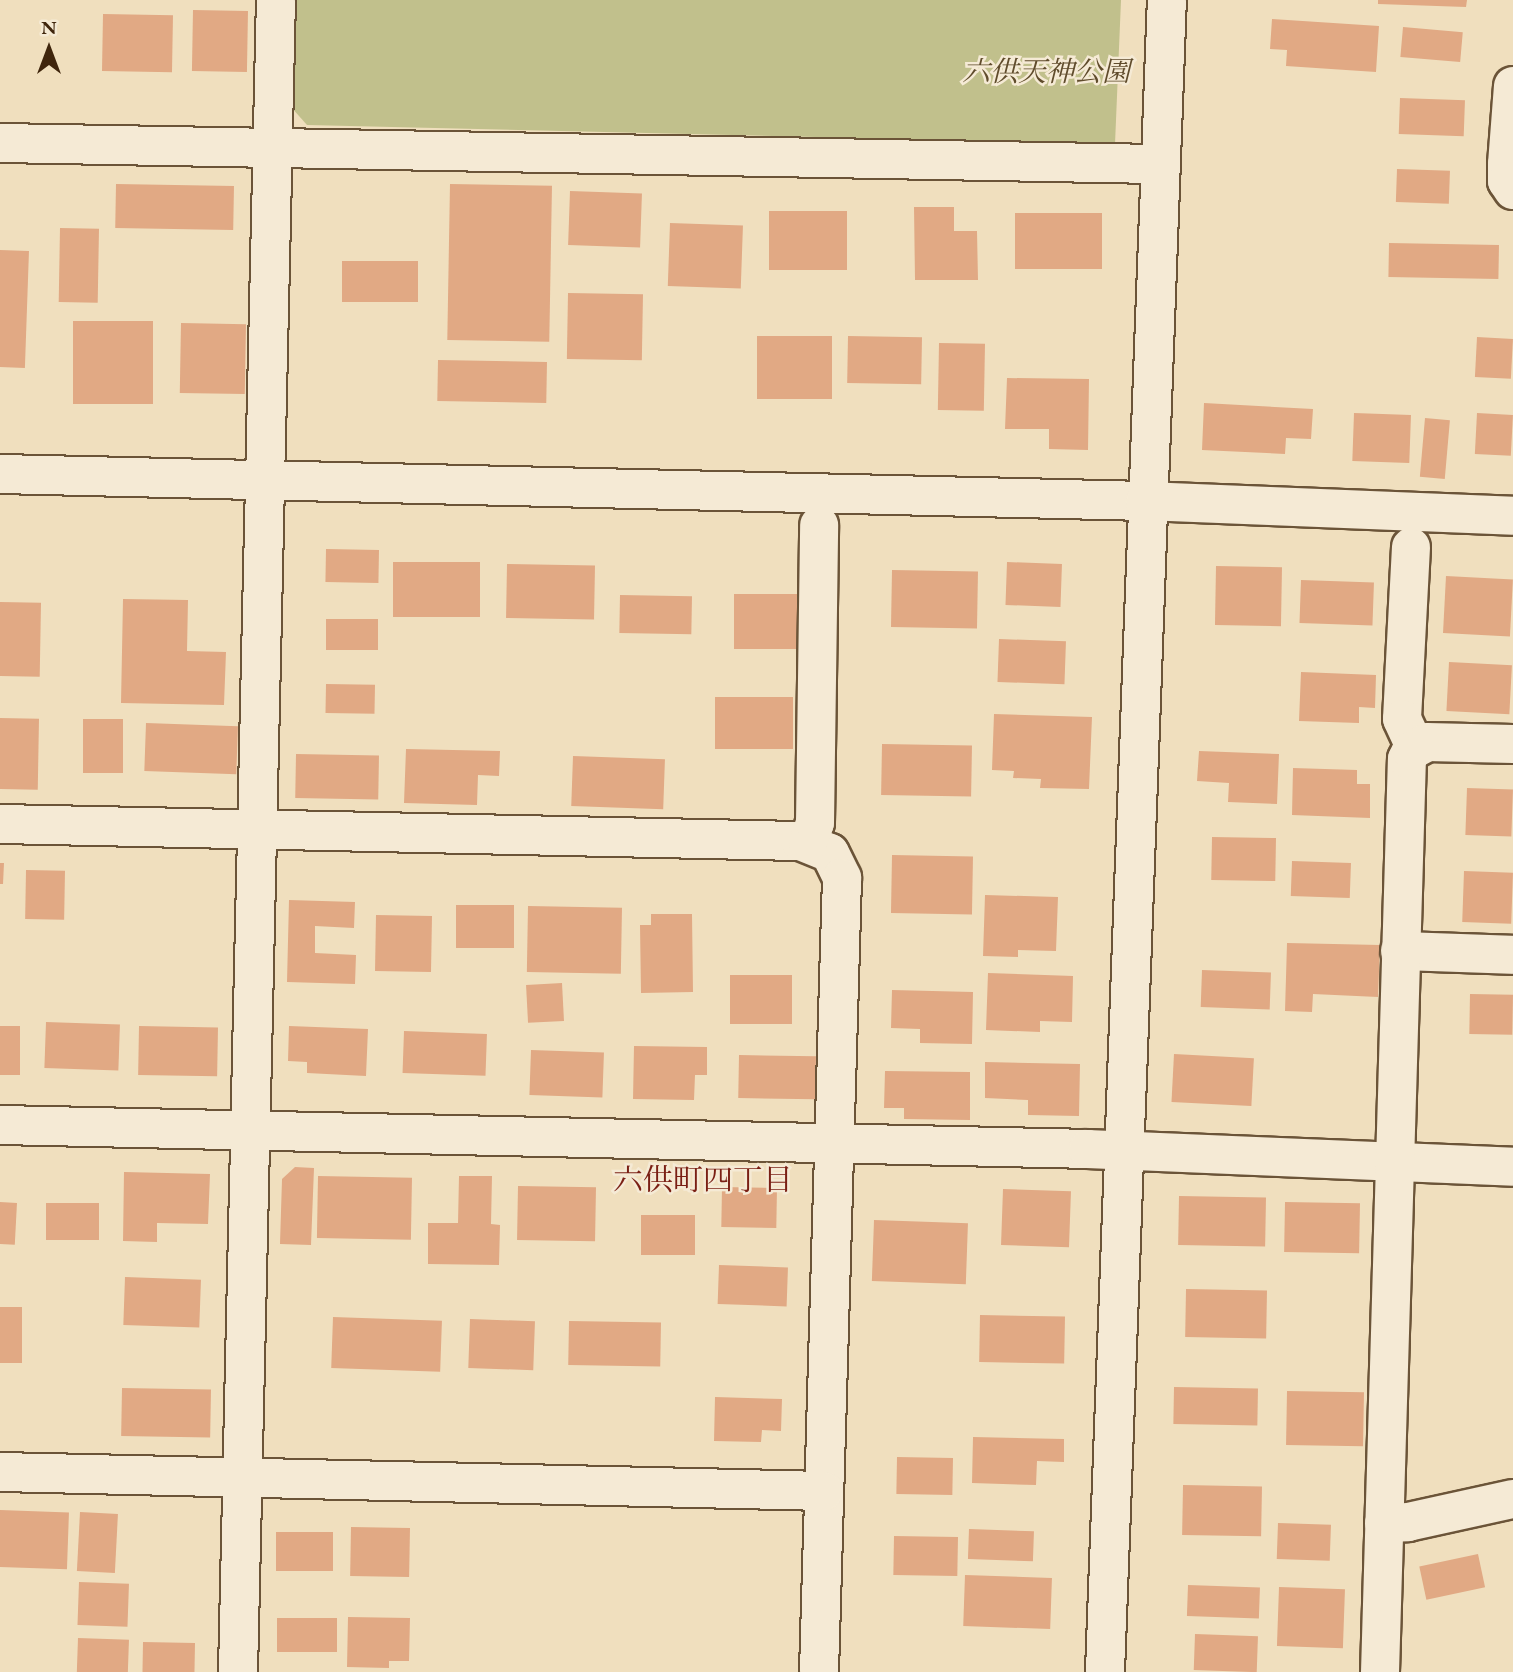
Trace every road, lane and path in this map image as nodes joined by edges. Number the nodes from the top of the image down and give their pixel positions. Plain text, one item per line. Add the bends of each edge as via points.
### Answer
1 (276, 0) edge
2 (1167, 0) edge
3 (1513, 86) edge
4 (0, 144) edge
5 (272, 148) junction
6 (1160, 164) junction
7 (1513, 190) edge
8 (0, 474) edge
9 (264, 481) junction
10 (1145, 501) junction
11 (1513, 516) edge
12 (819, 525) dead end
13 (1411, 547) dead end
14 (1513, 744) edge
15 (1415, 747) junction
16 (0, 824) edge
17 (255, 830) junction
18 (808, 843) junction
19 (1400, 951) junction
20 (1513, 956) edge
21 (0, 1125) edge
22 (249, 1130) junction
23 (835, 1143) junction
24 (1123, 1150) junction
25 (1393, 1162) junction
26 (1513, 1167) edge
27 (0, 1472) edge
28 (241, 1477) junction
29 (824, 1491) junction
30 (1513, 1499) edge
31 (1384, 1523) junction
32 (238, 1672) edge
33 (818, 1672) edge
34 (1105, 1672) edge
35 (1380, 1672) edge

1 - 5 street
2 - 6 street
3 - 7 street via 1507,181
4 - 5 street
5 - 6 street
5 - 9 street
6 - 10 street
8 - 9 street
9 - 10 street
9 - 17 street
10 - 11 street
10 - 24 street
12 - 18 street via 815,823
13 - 15 street via 1402,719
14 - 15 street via 1442,741
15 - 19 street via 1407,758
16 - 17 street
17 - 18 street
17 - 22 street
18 - 23 street via 830,853 842,878
19 - 20 street
19 - 25 street
21 - 22 street
22 - 23 street
22 - 28 street
23 - 24 street
23 - 29 street
24 - 25 street
24 - 34 street
25 - 26 street
25 - 31 street
27 - 28 street
28 - 29 street
28 - 32 street
29 - 33 street
30 - 31 street
31 - 35 street

